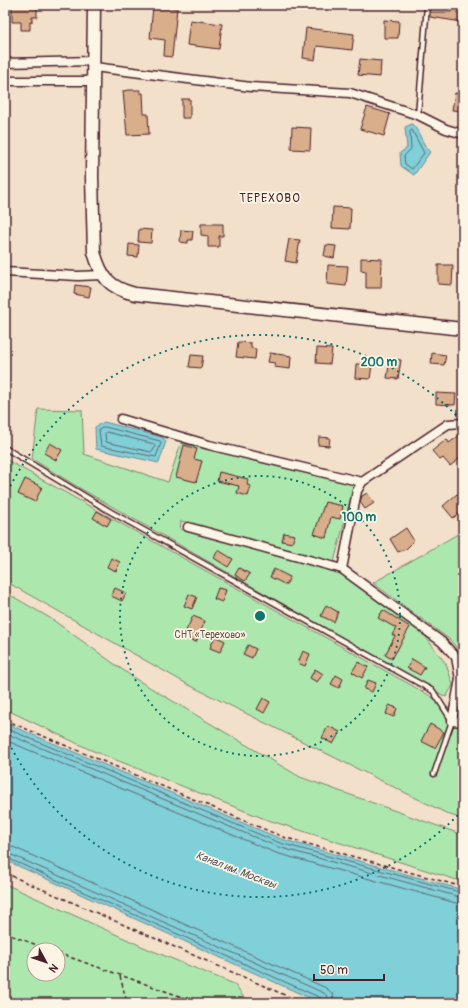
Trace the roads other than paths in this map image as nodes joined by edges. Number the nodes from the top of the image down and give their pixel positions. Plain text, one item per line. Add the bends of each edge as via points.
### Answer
1 (94, 5) edge
2 (427, 5) edge
3 (5, 63) edge
4 (94, 64) junction
5 (5, 81) edge
6 (94, 81) junction
7 (418, 115) junction
8 (463, 134) edge
9 (5, 272) edge
10 (103, 275) junction
11 (463, 329) edge
12 (121, 419) dead end
13 (463, 423) edge
14 (5, 448) edge
15 (362, 482) junction
16 (188, 527) dead end
17 (342, 569) junction
18 (452, 721) junction
19 (463, 722) edge
20 (434, 774) dead end

1 - 4 main road
2 - 7 lane
3 - 4 street
4 - 6 main road
4 - 7 street via 251,87 350,93
5 - 6 street
6 - 10 main road via 94,252
7 - 8 street via 446,129
9 - 10 street
10 - 11 main road via 108,282 121,290 135,294
12 - 15 street via 209,446
13 - 15 street via 448,424
14 - 18 lane via 111,512 433,691
15 - 17 street via 357,491
16 - 17 street
17 - 18 street via 442,642 456,657 460,679
18 - 19 street
18 - 20 lane

